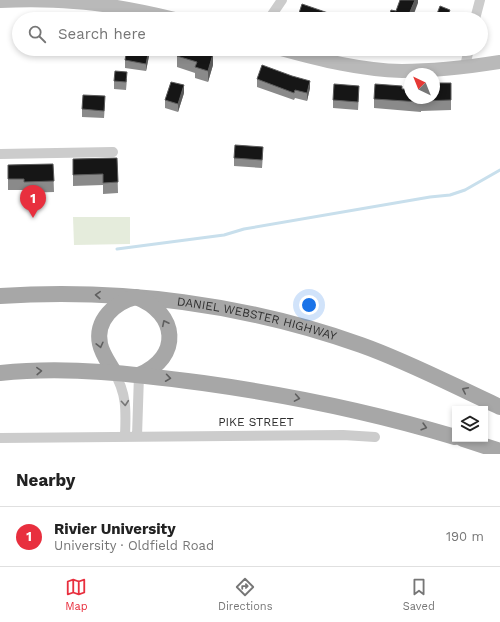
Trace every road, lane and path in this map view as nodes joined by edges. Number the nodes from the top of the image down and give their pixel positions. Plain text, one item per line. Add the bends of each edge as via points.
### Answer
1 (282, 0) edge
2 (480, 0) edge
3 (0, 1) edge
4 (144, 12) edge
5 (274, 12) edge
6 (477, 12) edge
7 (307, 56) edge
8 (467, 56) edge
9 (500, 62) edge
10 (465, 66) junction
11 (113, 152) dead end
12 (0, 154) edge
13 (0, 296) edge
14 (136, 297) junction
15 (114, 372) junction
16 (0, 373) edge
17 (139, 375) junction
18 (500, 407) edge
19 (125, 436) junction
20 (137, 436) junction
21 (452, 436) edge
22 (375, 437) dead end
23 (0, 438) edge
24 (472, 442) edge
25 (500, 452) edge

1 - 5 street
2 - 6 street
3 - 4 street via 54,0
7 - 10 street via 376,69 422,71
8 - 10 street
9 - 10 street
11 - 12 street
14 -> 13 main road, DANIEL WEBSTER HIGHWAY via 72,294
14 -> 15 main road via 113,308 100,326 100,344
17 -> 14 main road via 163,358 170,339 166,323 160,314 148,303
18 -> 14 main road, DANIEL WEBSTER HIGHWAY via 409,364 326,334 237,312
16 -> 15 main road via 49,370
15 - 17 main road
15 -> 19 street via 125,397
17 - 20 street
17 -> 21 main road via 255,390 324,403
19 - 20 street, PIKE STREET
19 - 23 street, PIKE STREET
20 - 22 street, PIKE STREET via 343,434
24 - 25 main road

